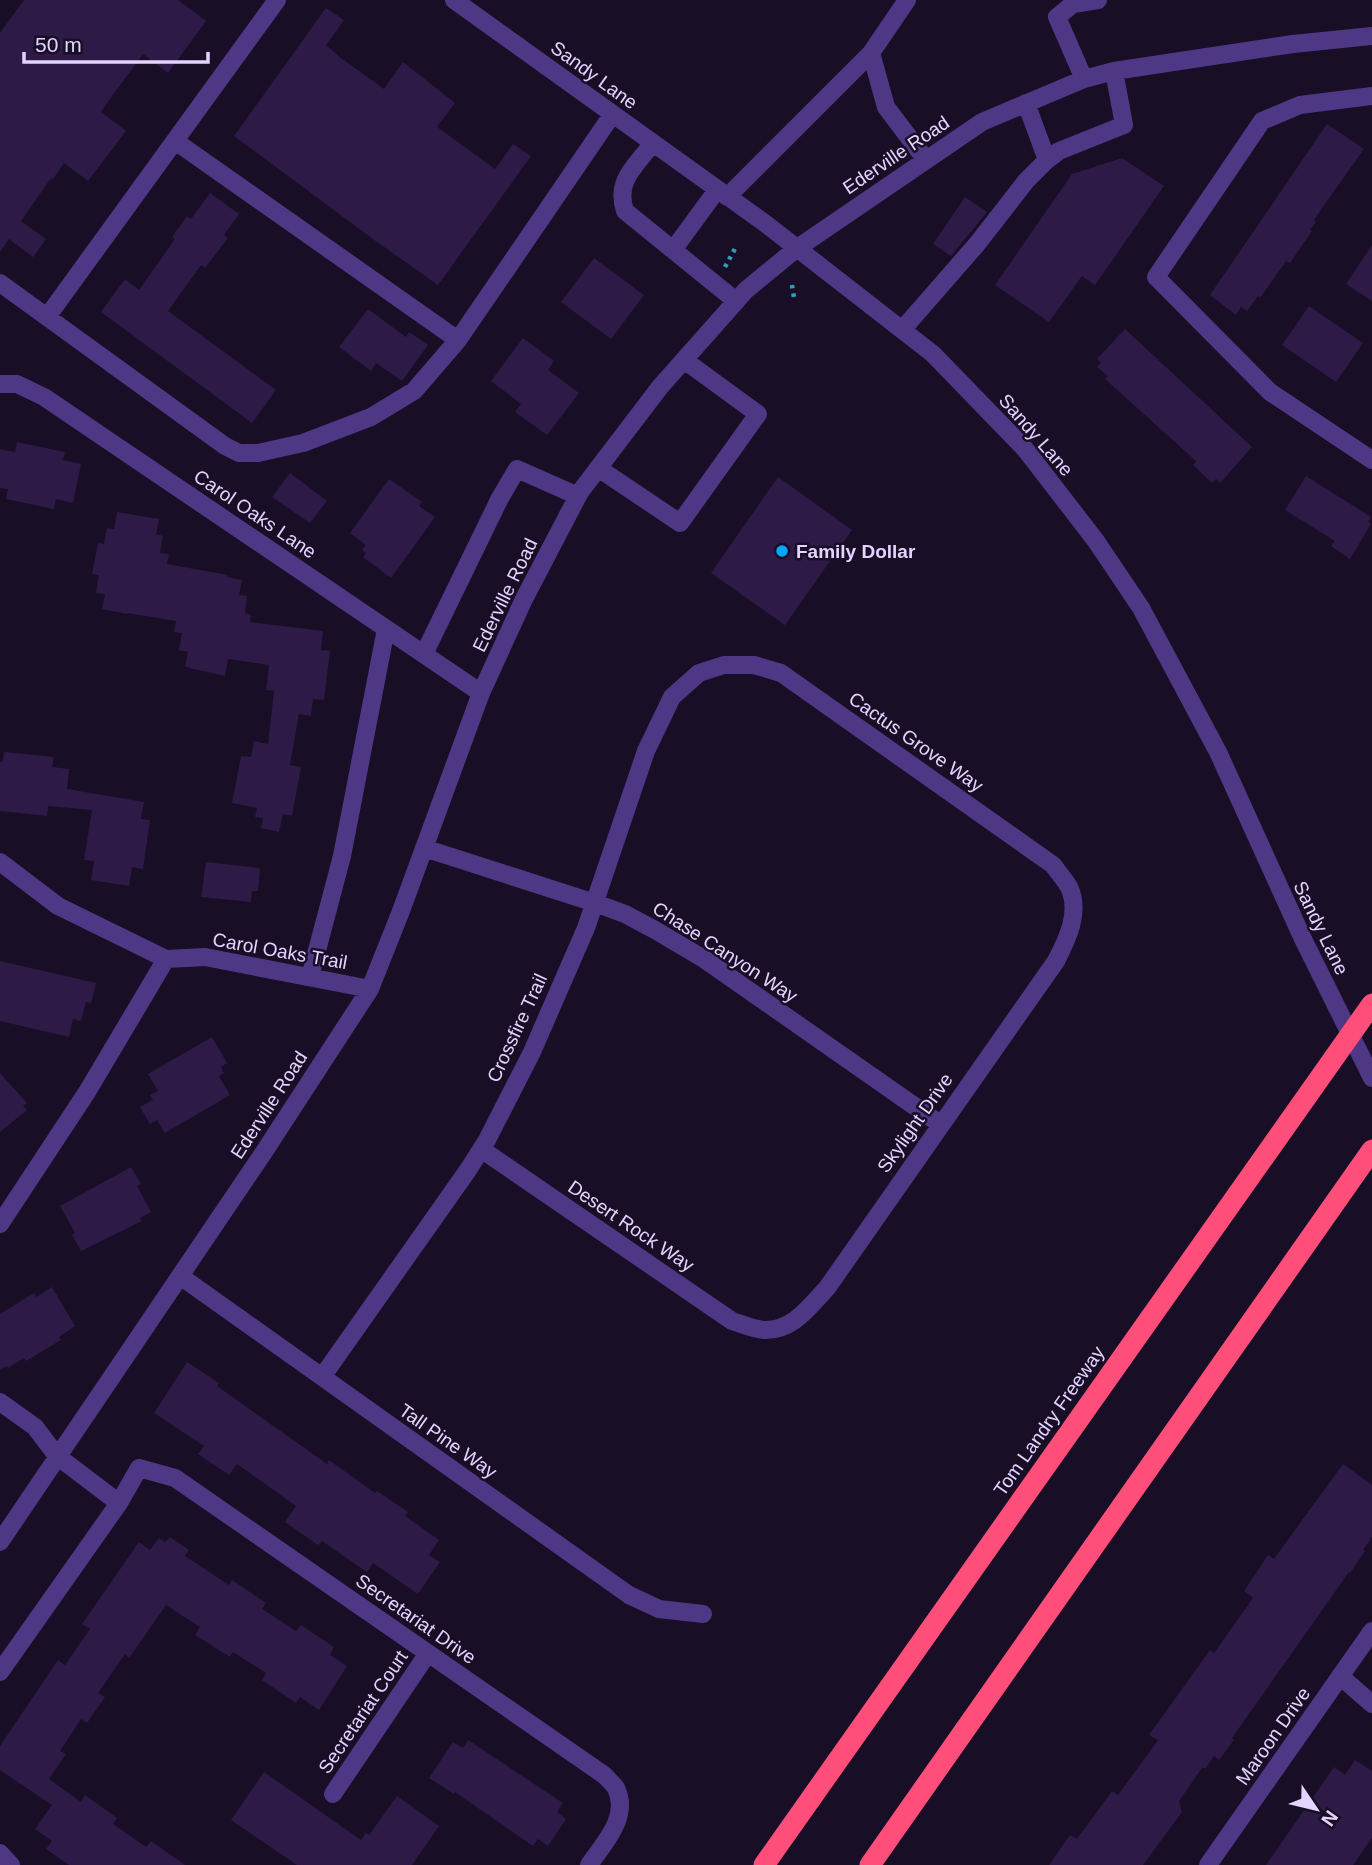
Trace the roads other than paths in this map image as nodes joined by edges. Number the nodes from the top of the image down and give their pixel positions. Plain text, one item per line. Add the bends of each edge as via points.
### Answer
1 (277, 0) edge
2 (454, 0) edge
3 (907, 0) edge
4 (1098, 0) edge
5 (1372, 36) edge
6 (871, 53) junction
7 (1114, 71) junction
8 (1084, 79) junction
9 (1372, 96) edge
10 (1026, 103) junction
11 (612, 115) junction
12 (174, 141) junction
13 (652, 144) junction
14 (926, 160) junction
15 (1047, 160) junction
16 (722, 194) junction
17 (796, 248) junction
18 (673, 250) junction
19 (0, 283) edge
20 (736, 301) junction
21 (47, 317) junction
22 (902, 330) junction
23 (458, 340) junction
24 (684, 360) junction
25 (0, 384) edge
26 (1372, 460) edge
27 (598, 468) junction
28 (578, 496) junction
29 (386, 629) junction
30 (424, 654) junction
31 (699, 673) joint
32 (481, 693) junction
33 (424, 848) junction
34 (0, 862) edge
35 (595, 903) junction
36 (1074, 910) joint
37 (166, 959) junction
38 (310, 977) junction
39 (370, 989) junction
40 (1372, 1004) edge
41 (1372, 1077) edge
42 (940, 1124) junction
43 (481, 1149) junction
44 (1372, 1150) edge
45 (6, 1201) edge
46 (0, 1224) edge
47 (180, 1276) junction
48 (761, 1330) joint
49 (322, 1377) junction
50 (0, 1402) edge
51 (57, 1456) junction
52 (119, 1503) junction
53 (0, 1542) edge
54 (703, 1614) dead end
55 (1372, 1631) edge
56 (428, 1653) junction
57 (0, 1672) edge
58 (1340, 1676) junction
59 (1372, 1704) edge
60 (333, 1794) dead end
61 (0, 1853) edge
62 (11, 1865) edge
63 (589, 1865) edge
64 (764, 1865) edge
65 (870, 1865) edge
66 (1208, 1865) edge

1 - 12 street
2 - 11 street, Sandy Lane
3 - 6 street
4 - 8 street via 1073,4 1057,17
5 - 7 street, Ederville Road
6 - 14 street via 886,107
6 - 16 street
7 - 8 street, Ederville Road
7 - 15 street via 1124,125
8 - 10 street, Ederville Road
9 - 26 street via 1300,105 1262,121 1156,277 1270,392
10 - 14 street, Ederville Road via 982,122
10 - 15 street
11 - 13 street, Sandy Lane
11 - 23 street
12 - 21 street
12 - 23 street
13 - 16 street, Sandy Lane
13 - 18 street via 623,182 620,197 625,211
14 - 17 street, Ederville Road
15 - 22 street
16 - 17 street, Sandy Lane
16 - 18 street
17 - 20 street, Ederville Road
17 - 22 street, Sandy Lane
18 - 20 street
19 - 21 street
20 - 24 street, Ederville Road
21 - 23 street via 239,453 303,443 370,417 414,391
22 - 41 street, Sandy Lane via 933,354 1025,449 1096,541 1140,608 1217,752
24 - 27 street, Ederville Road
24 - 27 street via 758,414 680,523
25 - 29 street, Carol Oaks Lane via 17,384 44,397
27 - 28 street, Ederville Road
28 - 30 street via 517,469
28 - 32 street, Ederville Road
29 - 30 street, Carol Oaks Lane
29 - 38 street via 342,856
30 - 32 street, Carol Oaks Lane
31 - 35 street, Crossfire Trail via 672,697 646,751
31 - 36 street, Cactus Grove Way via 754,665 781,673 1053,865 1070,889
32 - 33 street, Ederville Road
33 - 35 street, Chase Canyon Way
33 - 39 street, Ederville Road
34 - 37 street, Carol Oaks Trail via 58,906
35 - 42 street, Chase Canyon Way via 625,914 704,959
35 - 43 street, Crossfire Trail via 531,1052
36 - 42 street, Skylight Drive via 1069,937 1056,961
37 - 38 street, Carol Oaks Trail via 205,957
37 - 45 street via 87,1092
38 - 39 street, Carol Oaks Trail
39 - 47 street, Ederville Road
40 - 64 highway, Tom Landry Freeway
42 - 48 street, Skylight Drive via 827,1288 797,1320
43 - 48 street, Desert Rock Way via 732,1321
43 - 49 street, Crossfire Trail
44 - 65 highway
45 - 46 street
47 - 49 street, Tall Pine Way
47 - 51 street, Ederville Road
49 - 54 street, Tall Pine Way via 629,1595 659,1609
50 - 51 street via 35,1427
51 - 52 street
51 - 53 street, Ederville Road
52 - 56 street, Secretariat Drive via 139,1468 175,1478
52 - 57 street
55 - 58 street, Maroon Drive
56 - 60 street, Secretariat Court
56 - 63 street, Secretariat Drive via 615,1787 620,1804 617,1824
58 - 59 street
58 - 66 street, Maroon Drive
61 - 62 street

